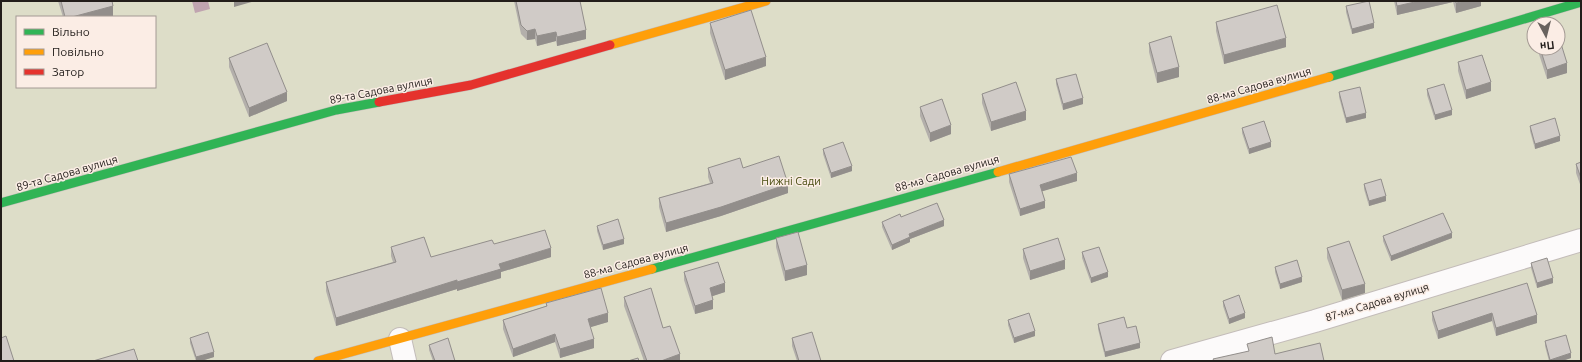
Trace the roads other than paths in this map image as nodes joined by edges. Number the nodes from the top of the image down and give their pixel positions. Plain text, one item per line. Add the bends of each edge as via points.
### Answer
1 (766, 1) edge
2 (1581, 2) edge
3 (1, 204) edge
4 (1581, 240) edge
5 (400, 339) junction
6 (318, 361) edge
7 (405, 361) edge
8 (1172, 361) edge

1 - 3 street, 89-та Садова вулиця via 471,85 336,110
2 - 5 street, 88-ма Садова вулиця via 1381,63
4 - 8 street, 87-ма Садова вулиця via 1315,321
5 - 6 street, 88-ма Садова вулиця
5 - 7 street

